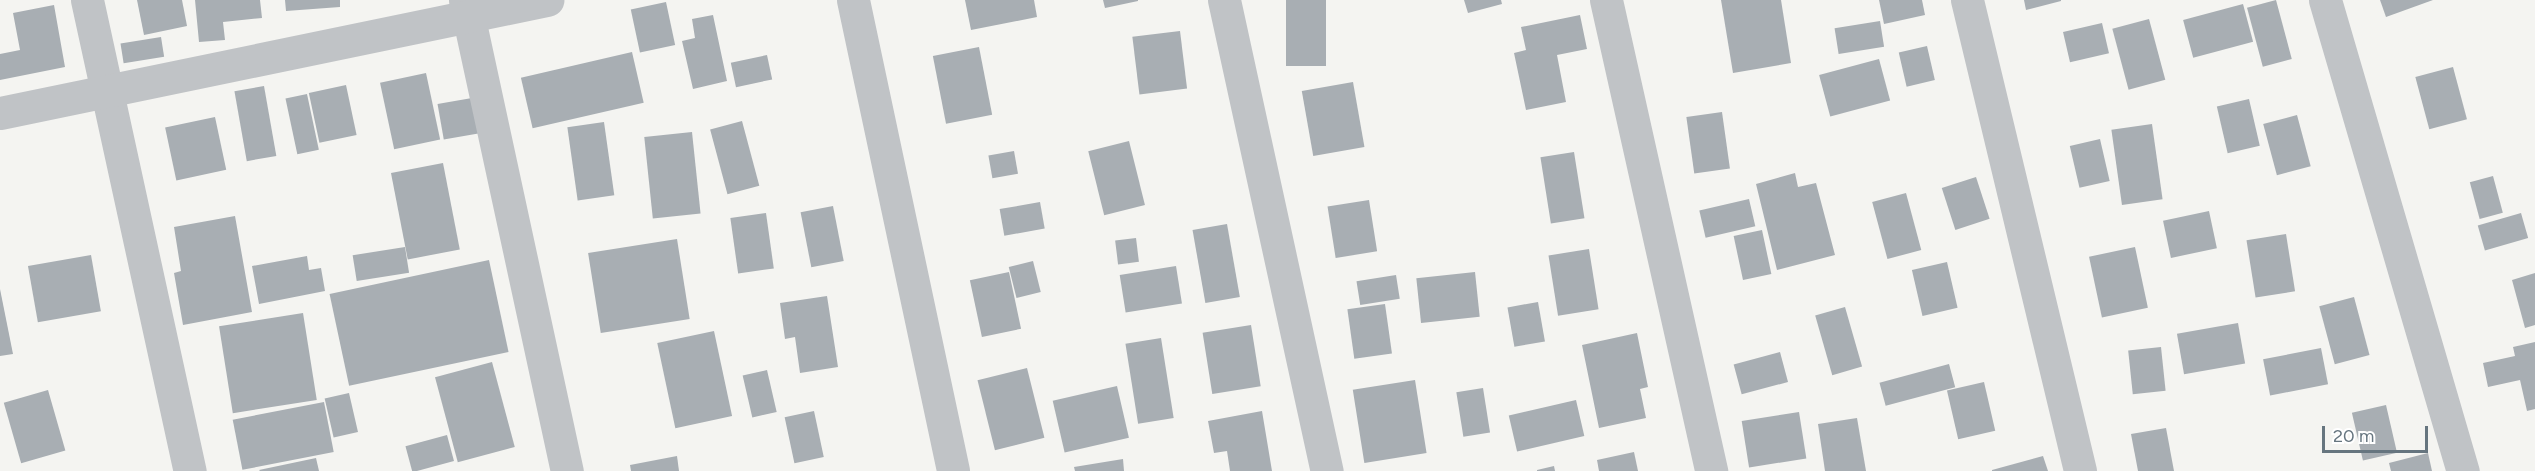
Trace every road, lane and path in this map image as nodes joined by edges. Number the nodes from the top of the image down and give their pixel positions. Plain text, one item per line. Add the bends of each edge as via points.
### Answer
1 (87, 0) edge
2 (547, 0) edge
3 (854, 0) edge
4 (1224, 0) edge
5 (1967, 0) edge
6 (2325, 0) edge
7 (1610, 1) edge
8 (466, 8) edge
9 (106, 91) junction
10 (0, 113) edge
11 (190, 471) edge
12 (567, 471) edge
13 (953, 471) edge
14 (1327, 471) edge
15 (1711, 471) edge
16 (2080, 471) edge
17 (2463, 471) edge

1 - 9 street
2 - 8 street
3 - 13 street
4 - 14 street
5 - 16 street
6 - 17 street
7 - 15 street
8 - 9 street
8 - 12 street
9 - 10 street
9 - 11 street

